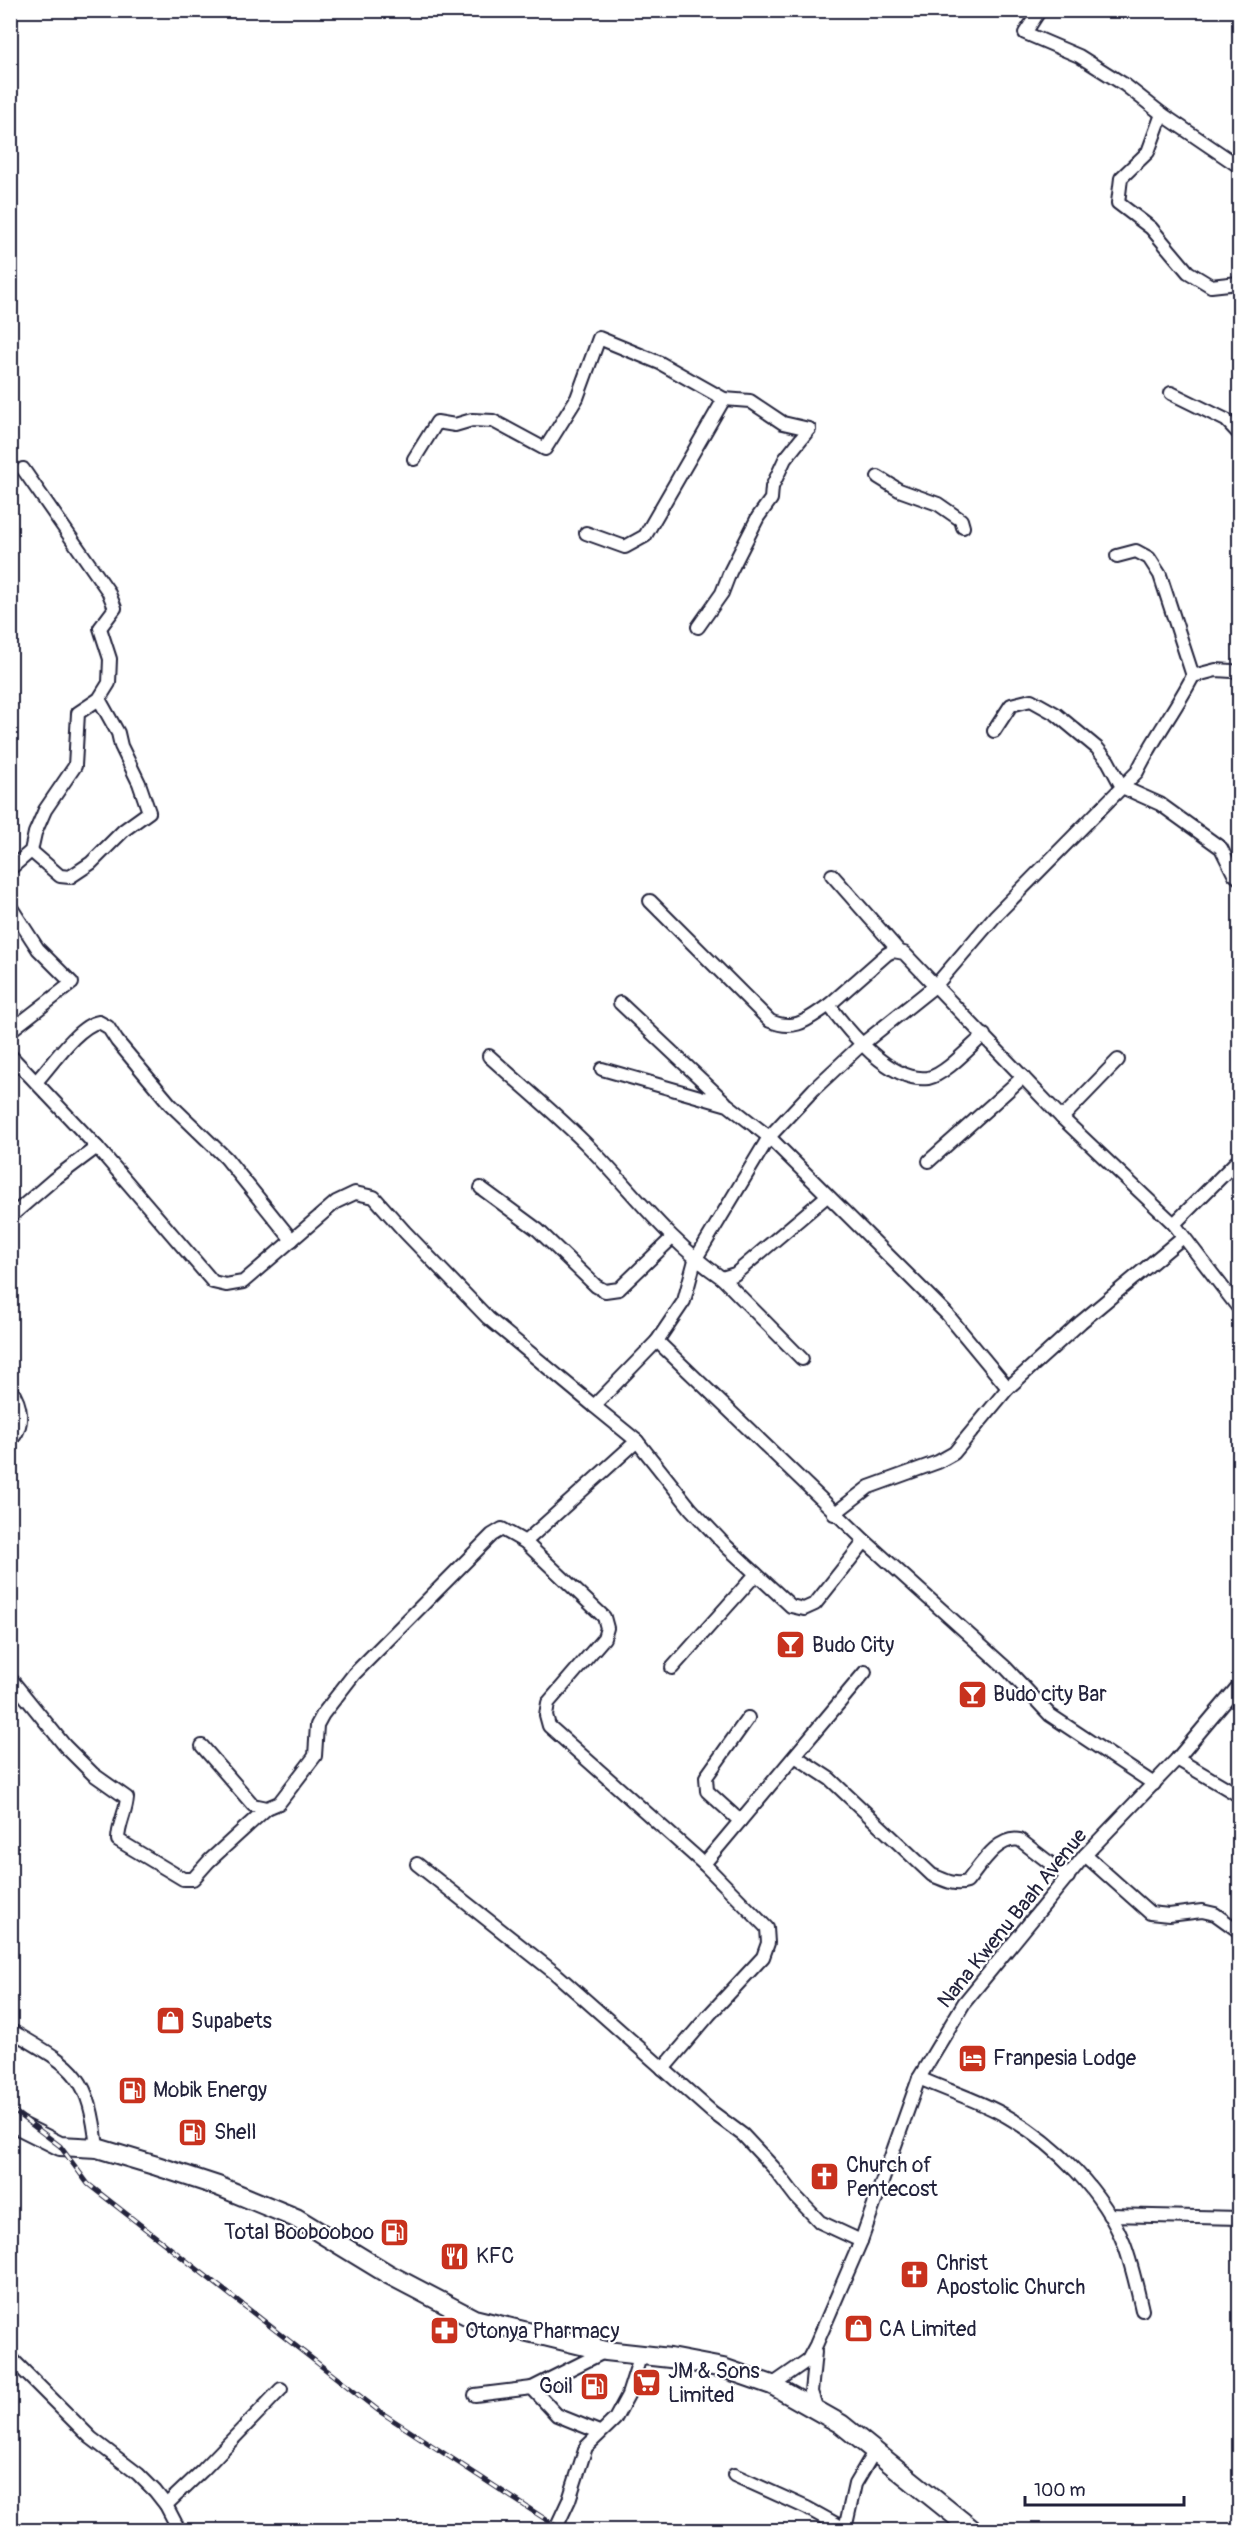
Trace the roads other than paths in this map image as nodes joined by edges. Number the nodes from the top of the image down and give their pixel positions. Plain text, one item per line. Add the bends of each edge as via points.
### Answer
1 (1040, 10) edge
2 (1162, 114) junction
3 (1239, 167) edge
4 (1238, 283) dead end
5 (1171, 393) dead end
6 (724, 399) junction
7 (1239, 435) edge
8 (414, 459) dead end
9 (23, 469) dead end
10 (878, 477) dead end
11 (963, 527) dead end
12 (586, 533) dead end
13 (1117, 556) dead end
14 (698, 627) dead end
15 (1232, 671) dead end
16 (1193, 676) junction
17 (99, 699) junction
18 (994, 731) dead end
19 (1122, 788) junction
20 (31, 851) junction
21 (10, 869) edge
22 (832, 875) dead end
23 (1239, 879) edge
24 (650, 901) dead end
25 (10, 906) edge
26 (899, 951) junction
27 (936, 985) junction
28 (620, 1003) dead end
29 (829, 1005) junction
30 (10, 1031) edge
31 (984, 1035) junction
32 (861, 1045) junction
33 (10, 1055) edge
34 (489, 1056) dead end
35 (1118, 1060) dead end
36 (602, 1069) dead end
37 (1023, 1077) junction
38 (36, 1082) junction
39 (728, 1105) junction
40 (1062, 1118) junction
41 (769, 1137) junction
42 (97, 1147) junction
43 (1239, 1158) edge
44 (929, 1161) dead end
45 (482, 1188) dead end
46 (827, 1196) junction
47 (10, 1217) edge
48 (1173, 1224) junction
49 (1183, 1237) junction
50 (672, 1238) junction
51 (292, 1240) junction
52 (695, 1260) junction
53 (722, 1278) junction
54 (1239, 1310) edge
55 (657, 1341) junction
56 (802, 1359) dead end
57 (10, 1388) edge
58 (1008, 1388) junction
59 (594, 1406) junction
60 (10, 1441) edge
61 (638, 1441) junction
62 (834, 1514) junction
63 (865, 1541) junction
64 (525, 1542) junction
65 (756, 1574) junction
66 (672, 1668) dead end
67 (865, 1672) dead end
68 (10, 1678) edge
69 (1239, 1684) edge
70 (748, 1718) dead end
71 (202, 1746) dead end
72 (795, 1756) junction
73 (1177, 1759) junction
74 (1154, 1784) junction
75 (1239, 1796) edge
76 (267, 1808) junction
77 (740, 1821) junction
78 (1085, 1855) junction
79 (417, 1864) dead end
80 (705, 1864) junction
81 (1068, 1877) junction
82 (1239, 1932) edge
83 (10, 2030) edge
84 (663, 2069) junction
85 (919, 2078) junction
86 (10, 2121) edge
87 (97, 2148) junction
88 (1109, 2215) junction
89 (1239, 2218) edge
90 (861, 2241) junction
91 (1142, 2310) dead end
92 (816, 2345) junction
93 (606, 2350) junction
94 (641, 2354) junction
95 (10, 2357) edge
96 (772, 2385) junction
97 (532, 2388) junction
98 (281, 2389) dead end
99 (475, 2396) dead end
100 (817, 2410) junction
101 (599, 2432) junction
102 (874, 2452) junction
103 (734, 2475) dead end
104 (166, 2505) junction
105 (10, 2525) edge
106 (15, 2530) edge
107 (179, 2530) edge
108 (555, 2530) edge
109 (845, 2530) edge
110 (973, 2530) edge

1 - 2 street via 1025,33 1079,56
2 - 3 street
2 - 4 street via 1148,152 1121,178 1118,202 1151,228 1188,272 1211,286
5 - 7 street via 1226,420
6 - 8 street via 660,363 599,338 576,398 545,449 493,421 472,420 455,425 437,422
6 - 12 street via 645,536 625,547
6 - 14 street via 750,401 783,423 809,429 785,459 772,487 771,499 722,593
9 - 17 street via 114,603 115,608 100,627 110,659 109,683
10 - 11 street via 899,490 938,504 961,520
13 - 16 street via 1136,551 1149,558 1160,575
15 - 16 street via 1216,670
16 - 19 street via 1137,772
17 - 20 street via 78,713 75,766 45,810
17 - 20 street via 118,733 149,812 124,830 92,863 70,877 54,872
18 - 19 street via 1011,705 1030,700 1056,714 1096,748
19 - 23 street via 1160,804 1207,837 1221,848
19 - 27 street via 996,915
20 - 21 street
22 - 26 street
24 - 29 street via 770,1021 783,1026 801,1024
25 - 30 street via 38,949 72,983
26 - 27 street
26 - 29 street via 887,954
27 - 31 street
27 - 32 street
28 - 39 street
29 - 32 street
31 - 32 street via 945,1070 928,1078 899,1071
31 - 37 street
32 - 41 street
33 - 38 street
34 - 50 street via 591,1149
35 - 40 street
36 - 39 street
37 - 40 street
37 - 44 street
38 - 42 street
38 - 51 street via 91,1023 108,1027 171,1104 226,1158
39 - 41 street
40 - 48 street
41 - 46 street
41 - 52 street
42 - 47 street
42 - 51 street via 213,1282 243,1282
43 - 48 street
45 - 50 street via 538,1230 605,1292 619,1289
46 - 53 street via 735,1274
46 - 58 street via 946,1313
48 - 49 street
49 - 54 street
49 - 58 street
50 - 52 street
51 - 59 street via 336,1202 355,1193 374,1197 488,1318
52 - 53 street
52 - 55 street via 684,1301
53 - 56 street
55 - 59 street
55 - 62 street
57 - 60 street via 16,1396 21,1420 18,1433
58 - 62 street via 954,1453 869,1487
59 - 61 street
61 - 64 street
61 - 65 street via 691,1509
62 - 63 street
63 - 65 street via 815,1604 804,1609 791,1606
63 - 74 street via 1006,1668 1050,1715
64 - 76 street via 502,1529 492,1535 354,1674 317,1725 315,1756 279,1803
64 - 80 street via 604,1617 607,1628 604,1638 548,1703 549,1726
65 - 66 street
67 - 72 street
68 - 76 street via 65,1746 93,1774 127,1798 117,1840 183,1879 193,1879
69 - 73 street, Nana Kwenu Baah Avenue
70 - 77 street via 706,1777 707,1791
71 - 76 street via 253,1804
72 - 77 street
72 - 81 street via 830,1779 932,1875 951,1883 967,1882 1003,1841 1012,1838
73 - 74 street, Nana Kwenu Baah Avenue
73 - 75 street
74 - 78 street, Nana Kwenu Baah Avenue
77 - 80 street
78 - 81 street, Nana Kwenu Baah Avenue
78 - 82 street via 1150,1913 1202,1911 1215,1914
79 - 84 street via 555,1973
80 - 84 street via 767,1928 768,1943 763,1957
81 - 85 street, Nana Kwenu Baah Avenue via 964,2003
83 - 87 street via 55,2056 75,2073 93,2113
84 - 90 street via 749,2141 820,2222
85 - 88 street via 1007,2116 1035,2136 1065,2160
85 - 90 street, Nana Kwenu Baah Avenue
86 - 87 main road via 60,2146
87 - 93 main road via 218,2186 296,2218 408,2285 474,2319
88 - 89 street
88 - 91 street via 1123,2243
90 - 92 street, Nana Kwenu Baah Avenue
92 - 96 street, Nana Kwenu Baah Avenue via 808,2360
92 - 100 street, Nana Kwenu Baah Avenue via 811,2392
93 - 94 main road
93 - 97 street
94 - 96 main road via 723,2368
94 - 101 street via 628,2395 615,2419
95 - 104 street via 79,2428 138,2474
96 - 100 main road
97 - 99 street
97 - 101 street via 557,2415
98 - 104 street
100 - 102 main road
101 - 108 street via 586,2447
102 - 109 street via 855,2484
102 - 110 main road
103 - 109 street
104 - 107 street
105 - 106 street

